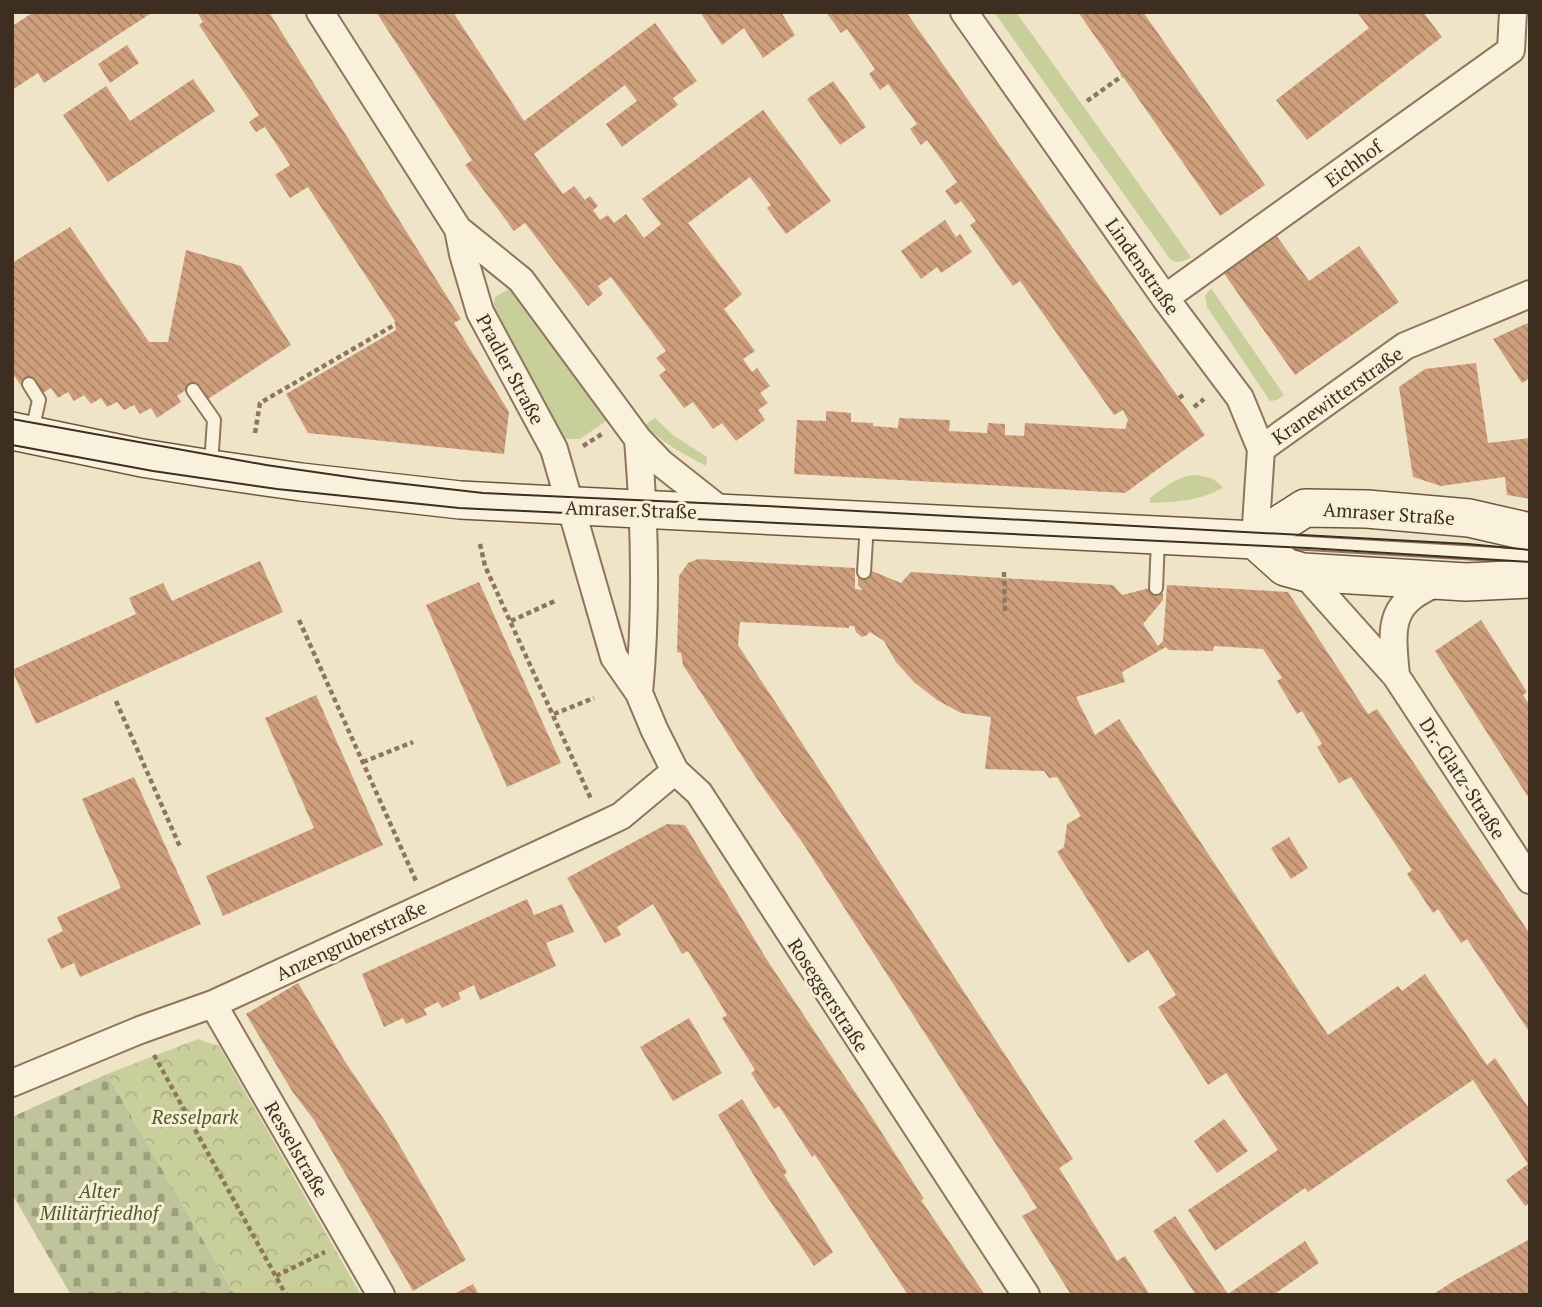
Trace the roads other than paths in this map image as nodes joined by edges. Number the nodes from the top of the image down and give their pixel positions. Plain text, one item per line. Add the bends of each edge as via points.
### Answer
1 (320, 12) edge
2 (964, 12) edge
3 (1513, 12) edge
4 (458, 229) junction
5 (1530, 294) edge
6 (1165, 298) junction
7 (29, 384) dead end
8 (193, 390) dead end
9 (22, 433) edge
10 (638, 439) junction
11 (1261, 449) junction
12 (211, 469) junction
13 (572, 507) junction
14 (644, 509) junction
15 (723, 512) junction
16 (867, 520) junction
17 (1530, 533) edge
18 (1159, 535) junction
19 (1255, 540) junction
20 (1530, 556) edge
21 (864, 572) dead end
22 (1304, 572) junction
23 (1530, 579) edge
24 (1442, 581) junction
25 (1156, 588) dead end
26 (1396, 676) junction
27 (639, 693) junction
28 (675, 771) junction
29 (1530, 880) edge
30 (213, 1004) junction
31 (12, 1083) edge
32 (380, 1295) edge
33 (1026, 1295) edge

1 - 4 street, Pradler Straße
2 - 6 street, Lindenstraße
3 - 6 street, Eichhof via 1511,50
4 - 10 street, Pradler Straße via 521,280
4 - 13 street, Pradler Straße via 480,312 554,449
5 - 11 street, Kranewitterstraße via 1405,346
6 - 11 street, Lindenstraße via 1240,398
7 - 9 lane via 38,400
8 - 12 lane via 214,420
9 - 12 street, Amraser Straße
10 - 14 street
10 - 15 street, Pradler Straße
11 - 19 street, Lindenstraße
12 - 13 street, Amraser Straße via 460,500
13 - 14 street, Amraser Straße
13 - 27 street, Roseggerstraße via 614,657
14 - 15 street, Amraser Straße
14 - 27 street, Roseggerstraße
15 - 16 street, Amraser Straße
16 - 18 street, Amraser Straße
16 - 21 lane
17 - 19 street, Amraser Straße via 1469,518 1305,508
18 - 19 street, Amraser Straße
18 - 25 lane
19 - 20 lane
19 - 22 street via 1285,567
22 - 24 street
22 - 26 street, Dr.-Glatz-Straße
23 - 24 street
24 - 26 street via 1412,595 1397,614
26 - 29 street, Dr.-Glatz-Straße
27 - 28 street, Roseggerstraße
28 - 30 street, Anzengruberstraße via 621,816
28 - 33 street, Roseggerstraße via 699,793
30 - 31 street, Anzengruberstraße
30 - 32 street, Resselstraße

